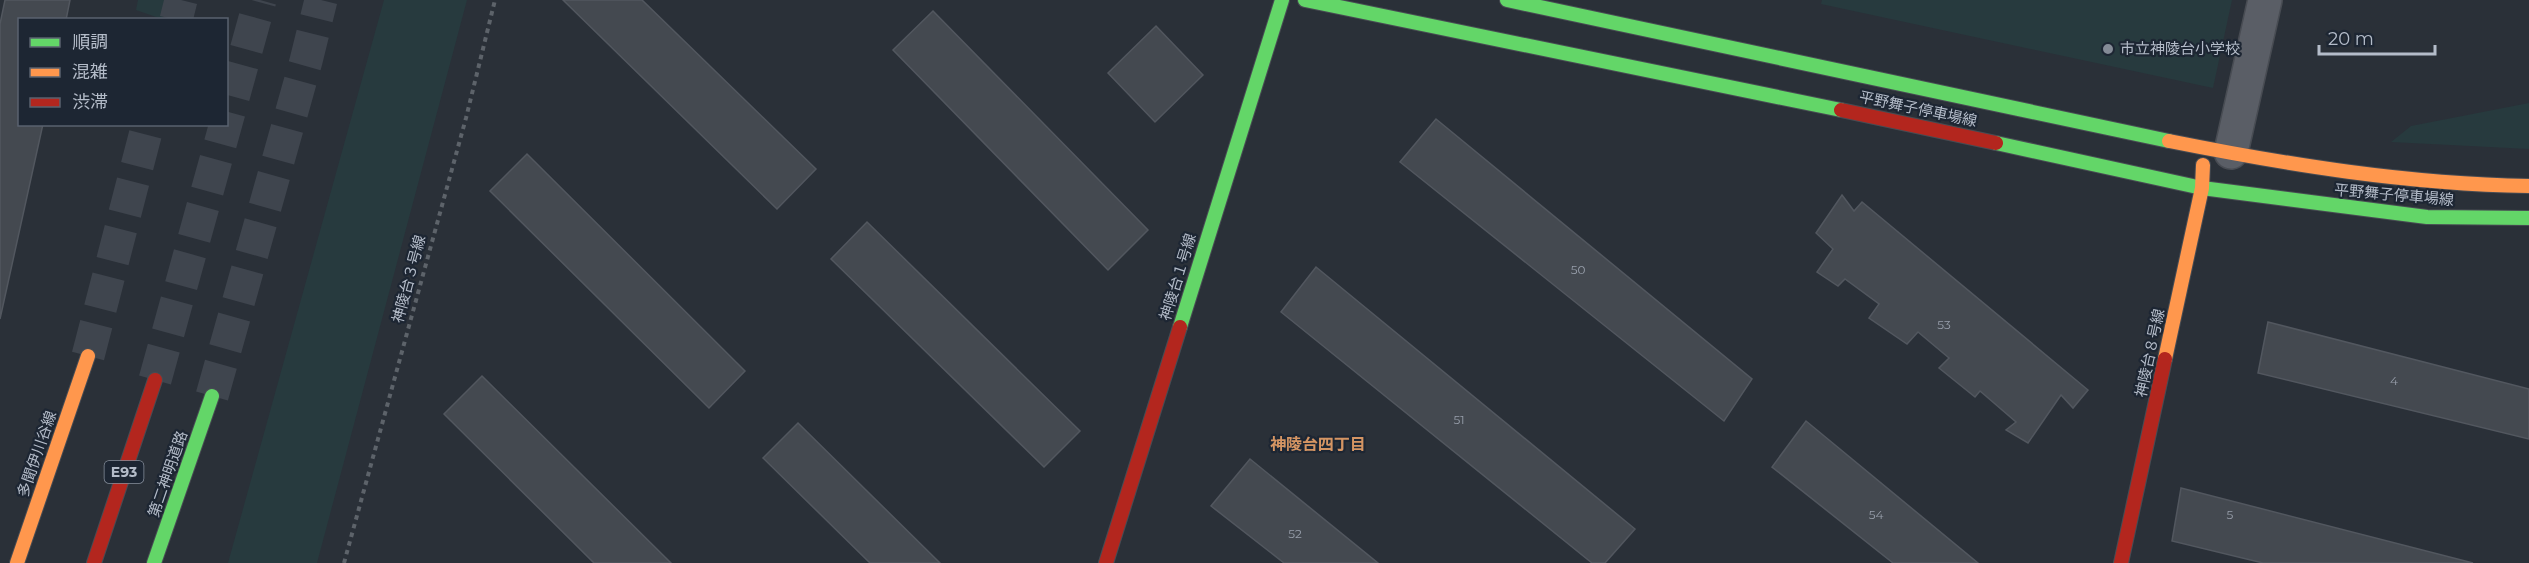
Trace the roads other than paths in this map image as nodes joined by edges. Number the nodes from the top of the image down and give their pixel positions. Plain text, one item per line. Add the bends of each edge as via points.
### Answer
1 (1282, 0) edge
2 (1305, 0) edge
3 (1507, 0) edge
4 (2265, 0) edge
5 (2218, 150) junction
6 (2529, 186) edge
7 (2202, 188) junction
8 (2529, 218) edge
9 (88, 356) tunnel mouth
10 (155, 380) tunnel mouth
11 (212, 396) tunnel mouth
12 (17, 563) edge
13 (94, 563) edge
14 (154, 563) edge
15 (1106, 563) edge
16 (2121, 563) edge

1 - 15 main road, 神陵台１号線
2 - 7 main road, 平野舞子停車場線 via 1704,80
3 - 5 main road, 平野舞子停車場線
4 - 5 street
5 - 6 main road, 平野舞子停車場線 via 2365,176 2470,187
5 - 7 main road, 神陵台８号線
7 - 8 main road, 平野舞子停車場線 via 2427,217
7 - 16 main road, 神陵台８号線
9 - 12 main road, 多聞伊川谷線
10 - 13 main road, E93
11 - 14 main road, 第二神明道路

